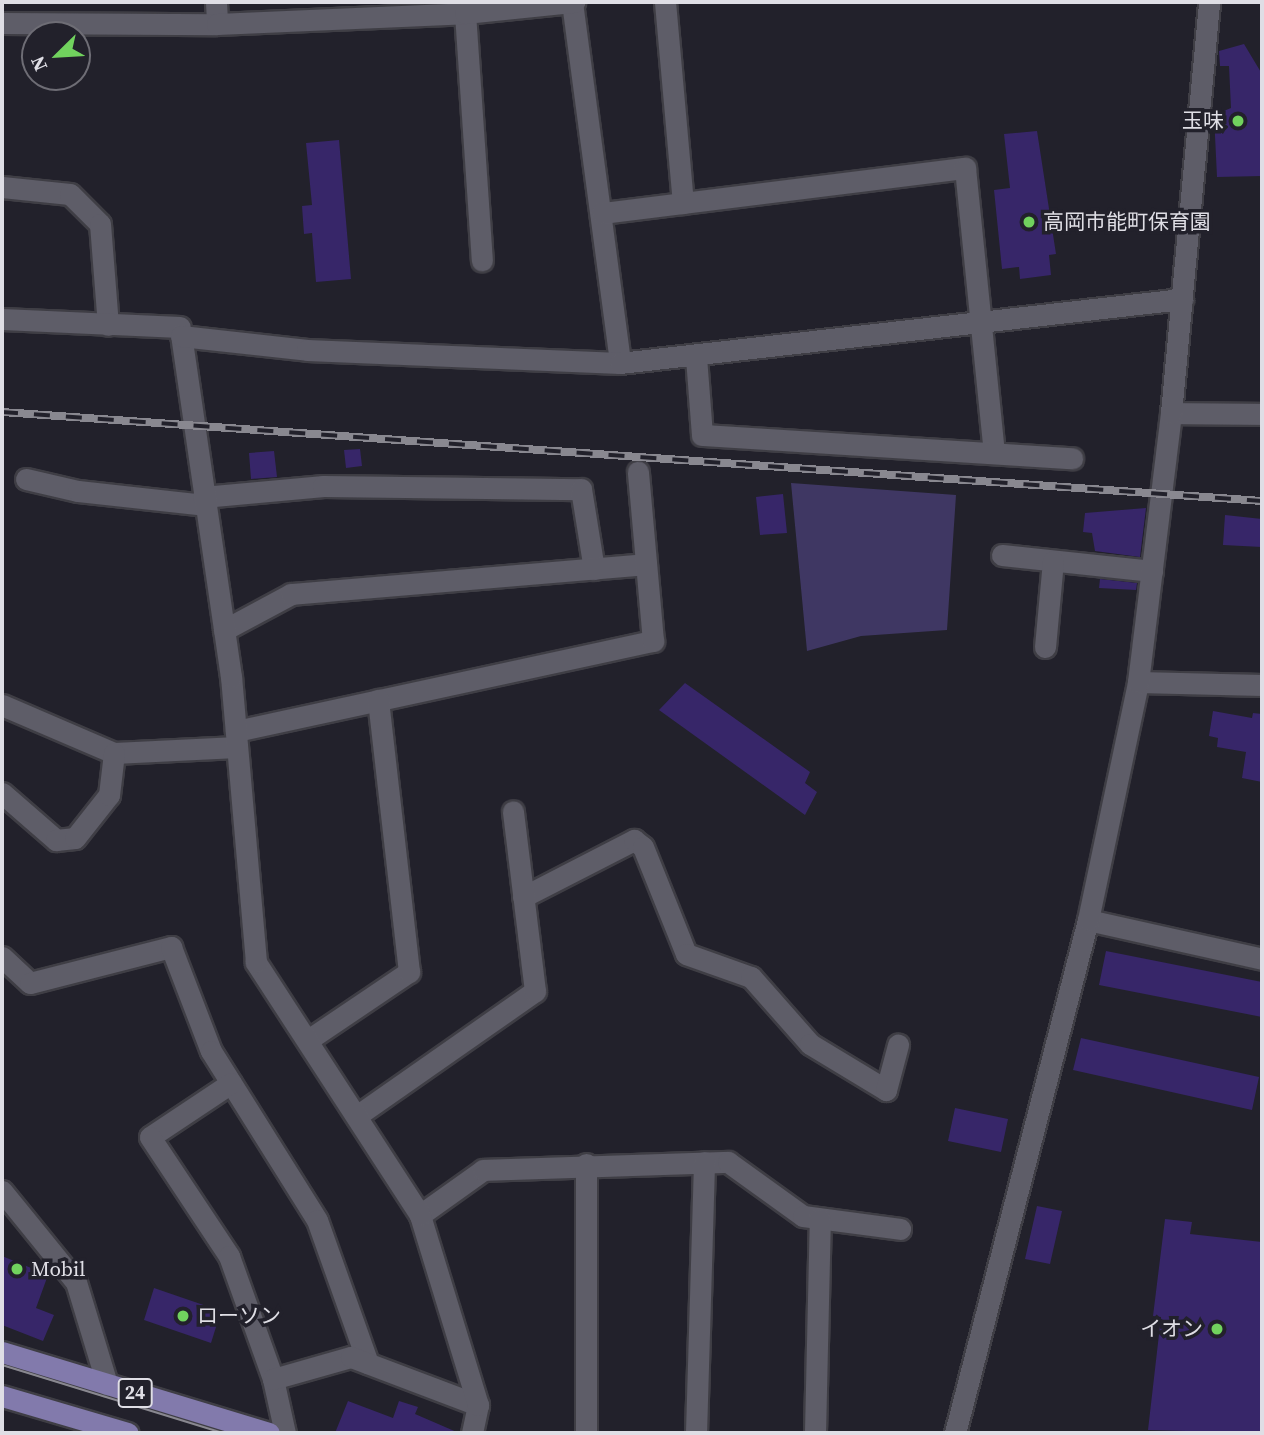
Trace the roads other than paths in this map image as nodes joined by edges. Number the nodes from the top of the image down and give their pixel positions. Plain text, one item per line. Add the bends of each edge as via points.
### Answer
1 (216, 2) edge
2 (573, 2) edge
3 (664, 2) edge
4 (1209, 2) edge
5 (465, 13) junction
6 (2, 23) edge
7 (217, 24) junction
8 (2, 187) edge
9 (683, 203) junction
10 (602, 213) junction
11 (482, 260) dead end
12 (1182, 299) junction
13 (2, 319) edge
14 (981, 324) junction
15 (108, 325) junction
16 (180, 327) dead end
17 (696, 357) junction
18 (620, 363) junction
19 (1171, 413) junction
20 (1262, 414) edge
21 (994, 452) junction
22 (1072, 458) dead end
23 (638, 472) dead end
24 (26, 479) dead end
25 (203, 501) junction
26 (1002, 555) dead end
27 (1054, 561) junction
28 (646, 564) junction
29 (594, 569) junction
30 (1152, 571) junction
31 (224, 630) junction
32 (1045, 647) dead end
33 (1138, 682) junction
34 (1262, 685) edge
35 (378, 701) junction
36 (2, 705) edge
37 (237, 739) junction
38 (114, 753) junction
39 (2, 793) edge
40 (513, 811) dead end
41 (523, 897) junction
42 (1088, 920) junction
43 (2, 957) edge
44 (1262, 959) edge
45 (307, 1040) junction
46 (898, 1045) dead end
47 (231, 1083) junction
48 (358, 1115) junction
49 (704, 1162) junction
50 (586, 1164) junction
51 (2, 1191) edge
52 (420, 1214) junction
53 (820, 1219) junction
54 (900, 1229) dead end
55 (2, 1352) edge
56 (368, 1363) junction
57 (273, 1380) junction
58 (107, 1384) junction
59 (2, 1396) edge
60 (478, 1405) junction
61 (128, 1433) edge
62 (269, 1433) edge
63 (285, 1433) edge
64 (472, 1433) edge
65 (586, 1433) edge
66 (696, 1433) edge
67 (815, 1433) edge
68 (955, 1433) edge

1 - 7 street
2 - 5 street
2 - 10 street
3 - 9 street
4 - 12 street
5 - 7 street
5 - 11 street
6 - 7 street
8 - 15 street via 70,194 100,224
9 - 10 street
9 - 14 street via 965,169
10 - 18 street
12 - 14 street
12 - 19 street
13 - 15 street
14 - 17 street
14 - 21 street
15 - 16 street
17 - 18 street
17 - 21 street via 702,435
18 - 25 street via 307,350 181,336
19 - 20 street
19 - 30 street
21 - 22 street
23 - 28 street
24 - 25 street via 78,491
25 - 29 street via 323,486 581,489
25 - 31 street
26 - 27 street
27 - 30 street
27 - 32 street
28 - 29 street
28 - 35 street via 653,640
29 - 31 street via 291,594
30 - 33 street
31 - 37 street
33 - 34 street
33 - 42 street
35 - 37 street
35 - 45 street via 409,972
36 - 38 street
37 - 38 street
37 - 45 street via 256,962
38 - 39 street via 109,795 75,838 56,840
40 - 41 street
41 - 46 street via 634,840 643,847 687,954 751,977 810,1044 886,1090
41 - 48 street via 535,991
42 - 44 street
42 - 68 street
43 - 47 street via 30,982 171,947 211,1051
45 - 48 street
47 - 56 street via 317,1220
47 - 57 street via 150,1137 229,1256
48 - 52 street
49 - 50 street
49 - 53 street via 728,1162 803,1216
49 - 66 street
50 - 52 street via 483,1170
50 - 65 street
51 - 58 street via 76,1282
52 - 60 street
53 - 54 street
53 - 67 street
55 - 58 main road, 24
56 - 57 street via 351,1357
56 - 60 street
57 - 63 street
58 - 62 main road, 24
59 - 61 main road, 24
60 - 64 street

